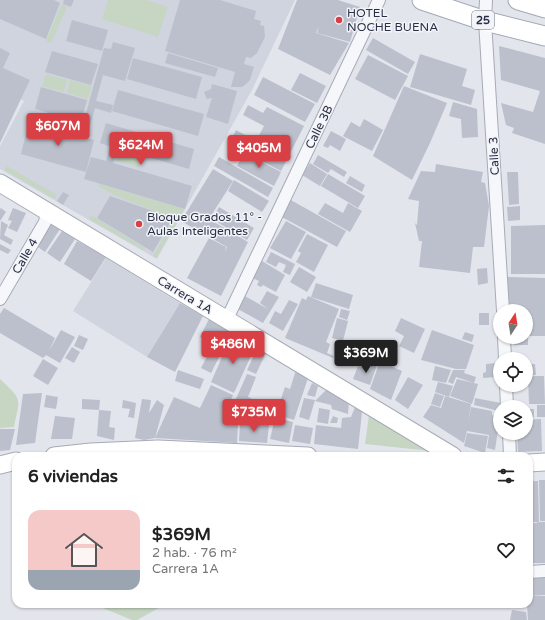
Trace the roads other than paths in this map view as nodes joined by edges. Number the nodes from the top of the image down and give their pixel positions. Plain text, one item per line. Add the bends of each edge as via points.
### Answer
1 (379, 0) edge
2 (422, 0) edge
3 (486, 0) edge
4 (518, 0) edge
5 (545, 8) edge
6 (486, 21) junction
7 (545, 36) edge
8 (0, 183) edge
9 (47, 211) junction
10 (0, 299) edge
11 (503, 304) edge
12 (227, 320) junction
13 (509, 440) edge
14 (91, 452) edge
15 (222, 452) edge
16 (446, 452) edge
17 (510, 452) edge
18 (12, 462) edge
19 (545, 462) edge
20 (533, 463) edge
21 (0, 465) edge
22 (545, 571) edge
23 (533, 572) edge

1 - 12 street, Calle 3B
2 - 6 main road, 25
3 - 6 street, Calle 3
4 - 5 main road
6 - 7 main road, 25
6 - 11 street, Calle 3
8 - 9 street, Carrera 1A
9 - 10 street, Calle 4 via 45,222
9 - 12 street, Carrera 1A
12 - 16 street, Carrera 1A
13 - 17 street
14 - 15 street via 158,449
18 - 21 street
19 - 20 street
22 - 23 street

